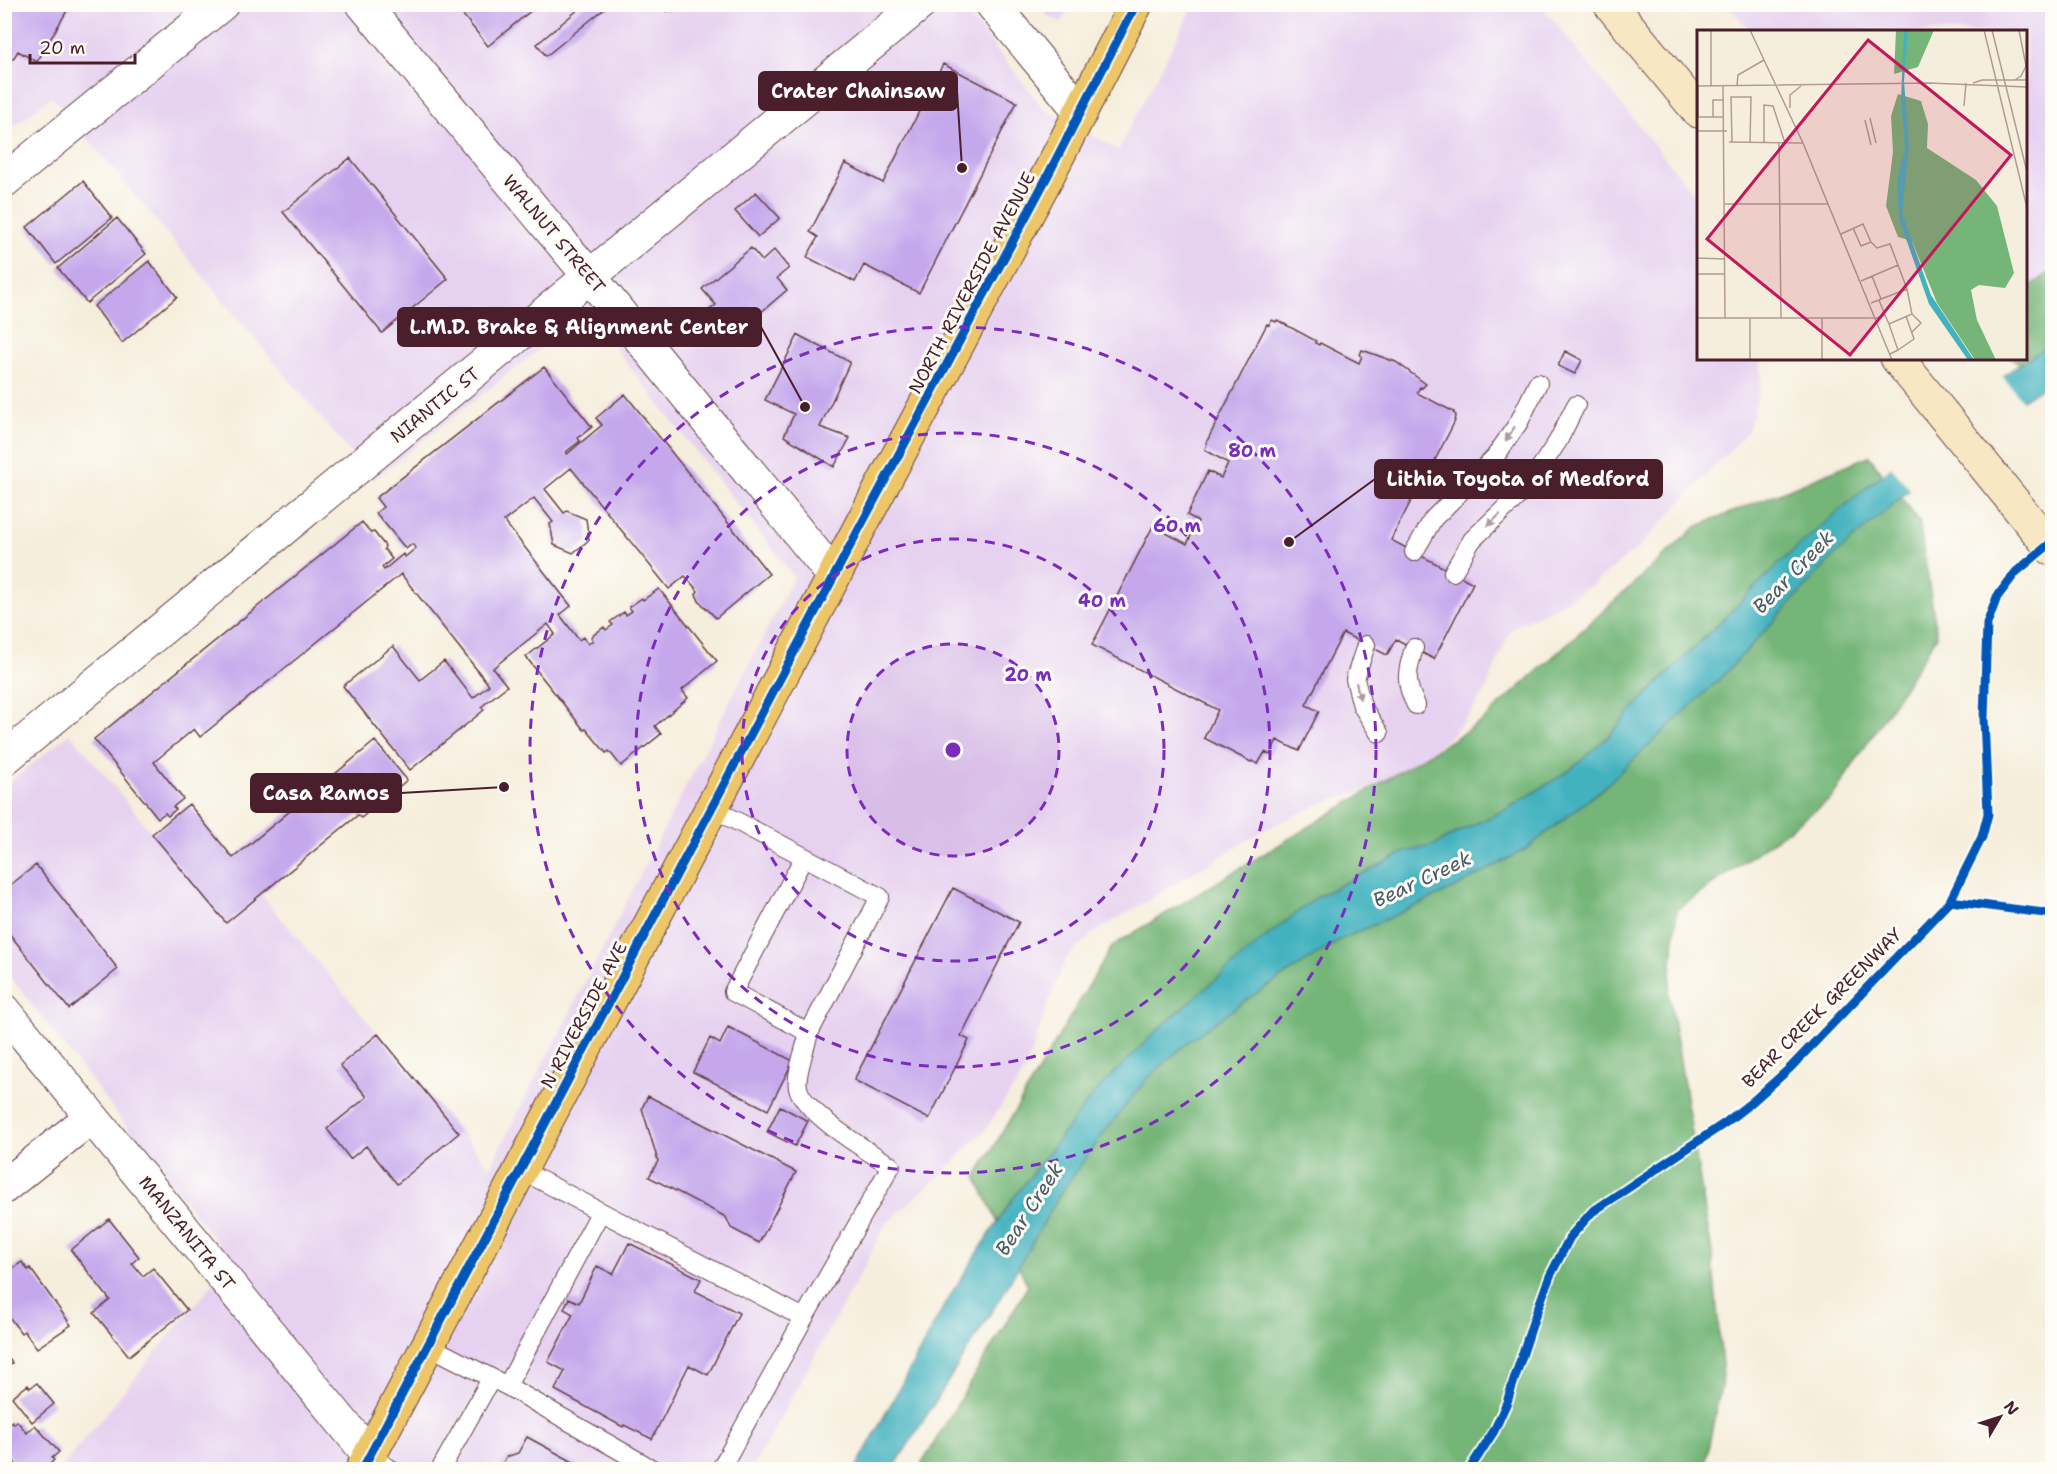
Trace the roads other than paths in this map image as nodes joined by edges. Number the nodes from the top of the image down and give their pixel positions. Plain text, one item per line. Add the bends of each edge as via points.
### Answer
1 (222, 4) edge
2 (363, 4) edge
3 (920, 4) edge
4 (1136, 4) edge
5 (1610, 4) edge
6 (993, 5) edge
7 (1697, 110) edge
8 (1081, 112) junction
9 (4, 181) edge
10 (590, 277) junction
11 (1899, 360) edge
12 (1538, 383) dead end
13 (1576, 405) dead end
14 (2052, 549) edge
15 (1414, 552) dead end
16 (1453, 572) dead end
17 (834, 576) junction
18 (1366, 645) dead end
19 (1414, 648) dead end
20 (1416, 705) dead end
21 (1378, 733) dead end
22 (4, 759) edge
23 (712, 808) junction
24 (804, 857) junction
25 (4, 1010) edge
26 (809, 1033) junction
27 (92, 1117) junction
28 (521, 1170) junction
29 (4, 1187) edge
30 (600, 1212) junction
31 (804, 1318) junction
32 (429, 1346) junction
33 (499, 1382) junction
34 (375, 1465) edge
35 (440, 1470) edge
36 (654, 1470) edge
37 (720, 1470) edge

1 - 9 street
2 - 10 street, WALNUT STREET
3 - 10 street, NIANTIC ST
4 - 8 main road, NORTH RIVERSIDE AVENUE
5 - 7 main road
6 - 8 street
8 - 17 main road, NORTH RIVERSIDE AVENUE
10 - 17 street, WALNUT STREET
10 - 22 street, NIANTIC ST
11 - 14 main road
12 -> 15 lane via 1496,457 1433,519
13 -> 16 lane via 1538,471 1472,540
17 - 23 main road, N RIVERSIDE AVE
18 -> 21 lane via 1356,680 1362,706
19 - 20 lane via 1407,673 1409,692
23 - 24 lane
23 - 28 main road, N RIVERSIDE AVE
24 - 26 lane via 733,992
24 - 26 lane via 880,897
25 - 27 street, MANZANITA ST
26 - 31 lane via 798,1087 805,1102 842,1134 891,1166
27 - 29 street
27 - 34 street, MANZANITA ST
28 - 30 lane
28 - 32 main road, N RIVERSIDE AVE
30 - 31 lane
30 - 33 lane
31 - 37 lane
32 - 33 lane
32 - 34 main road, N RIVERSIDE AVE
33 - 35 lane
33 - 36 lane

